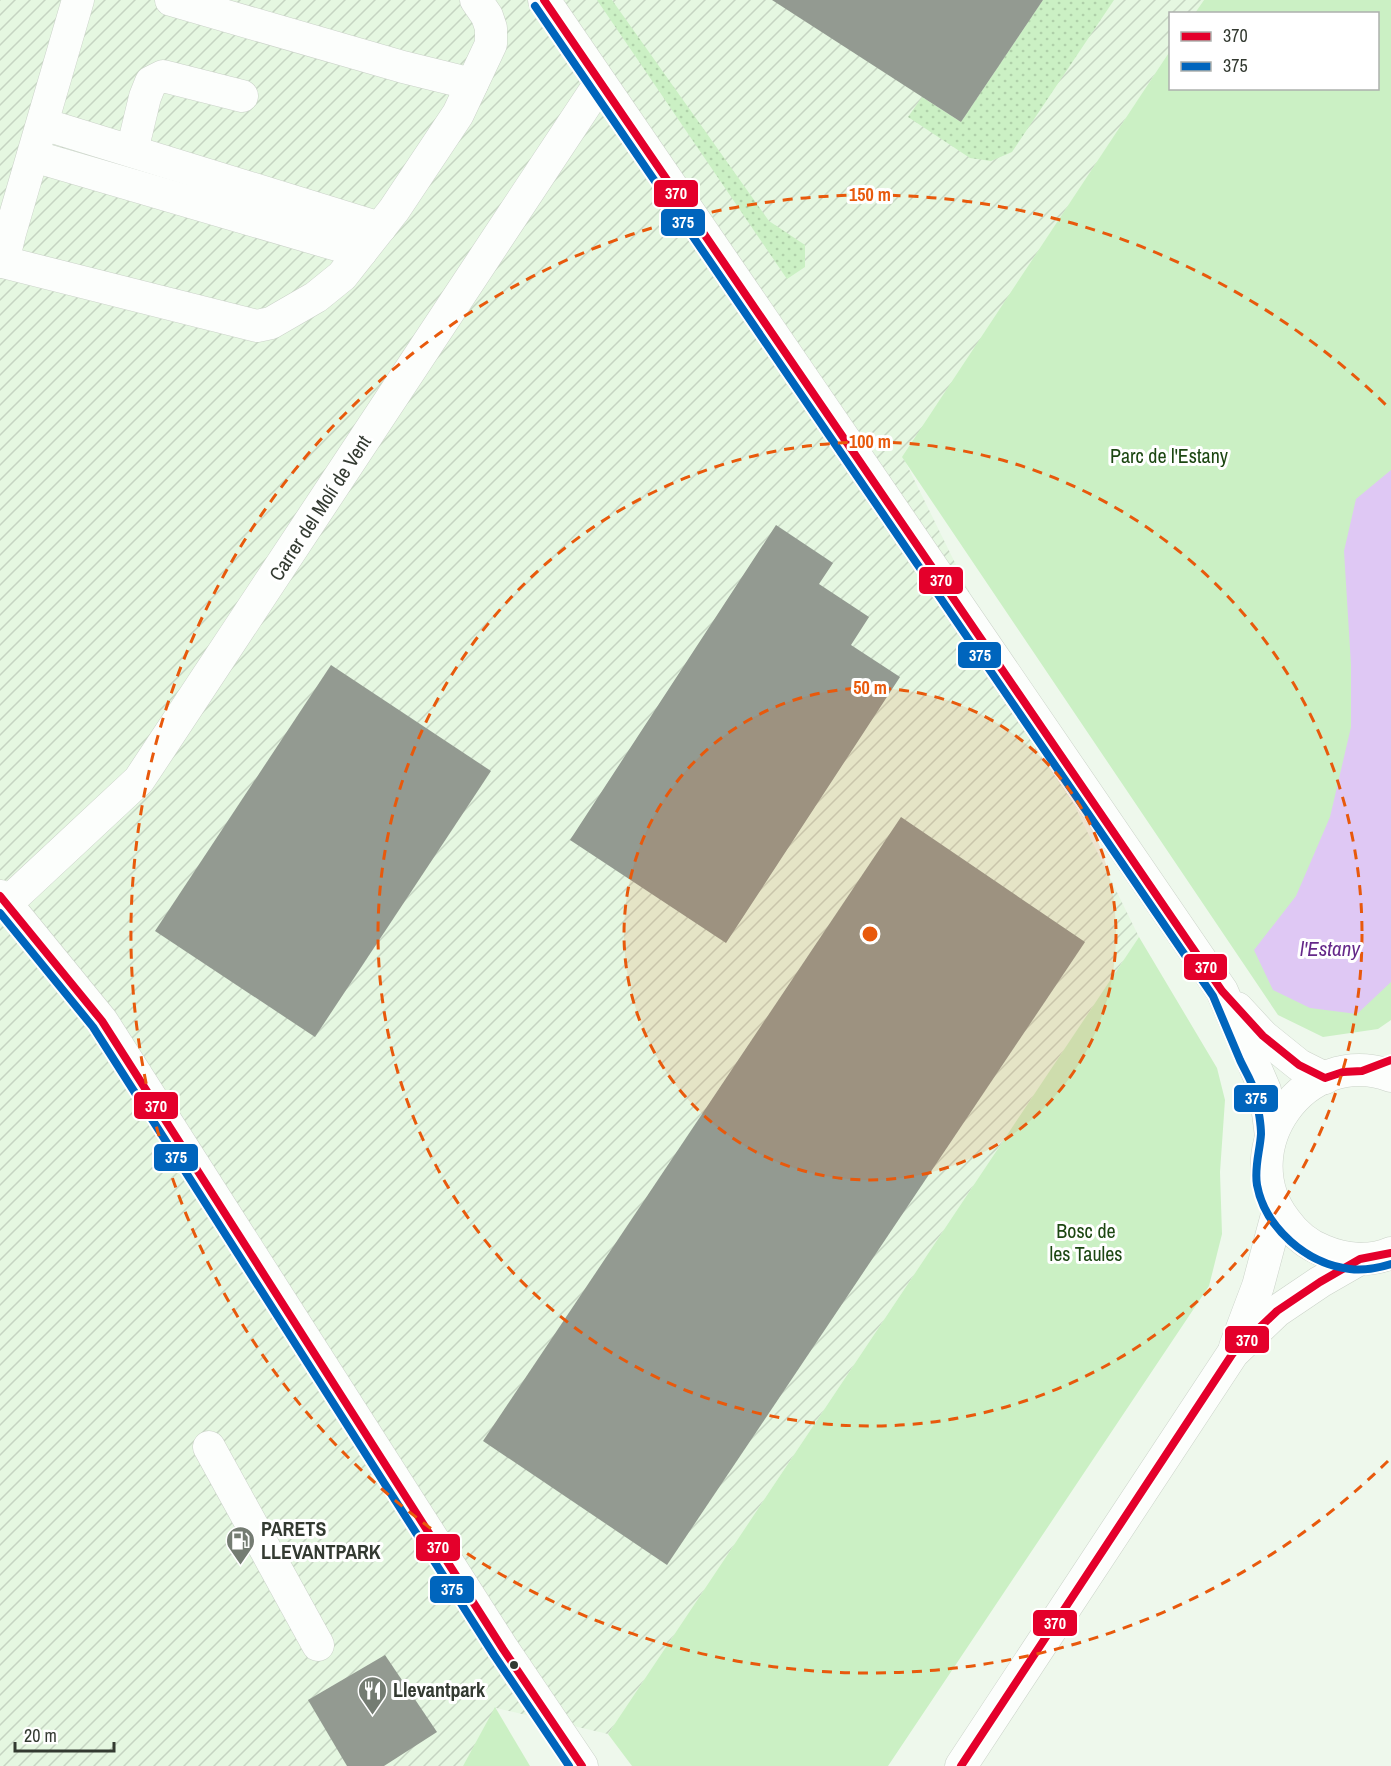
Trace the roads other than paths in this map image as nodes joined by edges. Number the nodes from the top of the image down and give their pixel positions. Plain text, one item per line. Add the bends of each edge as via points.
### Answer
1 (78, 0) edge
2 (171, 0) edge
3 (476, 0) edge
4 (544, 0) edge
5 (600, 83) junction
6 (472, 84) junction
7 (242, 96) dead end
8 (43, 124) junction
9 (132, 151) junction
10 (33, 156) junction
11 (380, 228) junction
12 (361, 252) junction
13 (2, 262) edge
14 (3, 900) edge
15 (1222, 991) junction
16 (1391, 1060) edge
17 (1376, 1073) edge
18 (1325, 1078) junction
19 (1271, 1136) junction
20 (1278, 1210) junction
21 (1391, 1253) edge
22 (1360, 1259) junction
23 (1233, 1353) junction
24 (209, 1447) dead end
25 (318, 1645) dead end
26 (582, 1766) edge
27 (962, 1766) edge

1 - 8 street
2 - 6 street
3 - 6 street via 487,16 491,44
4 - 5 street
5 - 14 street, Carrer del Molí de Vent via 139,780
5 - 15 street
6 - 11 street via 458,114
7 - 9 street via 163,76 151,82
8 - 9 street
8 - 10 street
9 - 11 street
10 - 12 street
10 - 13 street
11 - 12 street
12 - 13 street via 342,276 316,297 272,323 257,326
14 - 26 street via 102,1021
15 - 18 street via 1263,1036 1299,1065
15 - 19 street via 1265,1090
16 - 17 street
17 - 18 street via 1343,1072
18 - 19 street via 1294,1098
19 - 20 street via 1266,1161 1268,1187
20 - 22 street via 1293,1231 1313,1247 1336,1256
20 - 23 street via 1258,1286
21 - 22 street
22 - 23 street via 1277,1311
23 - 27 street
24 - 25 street

